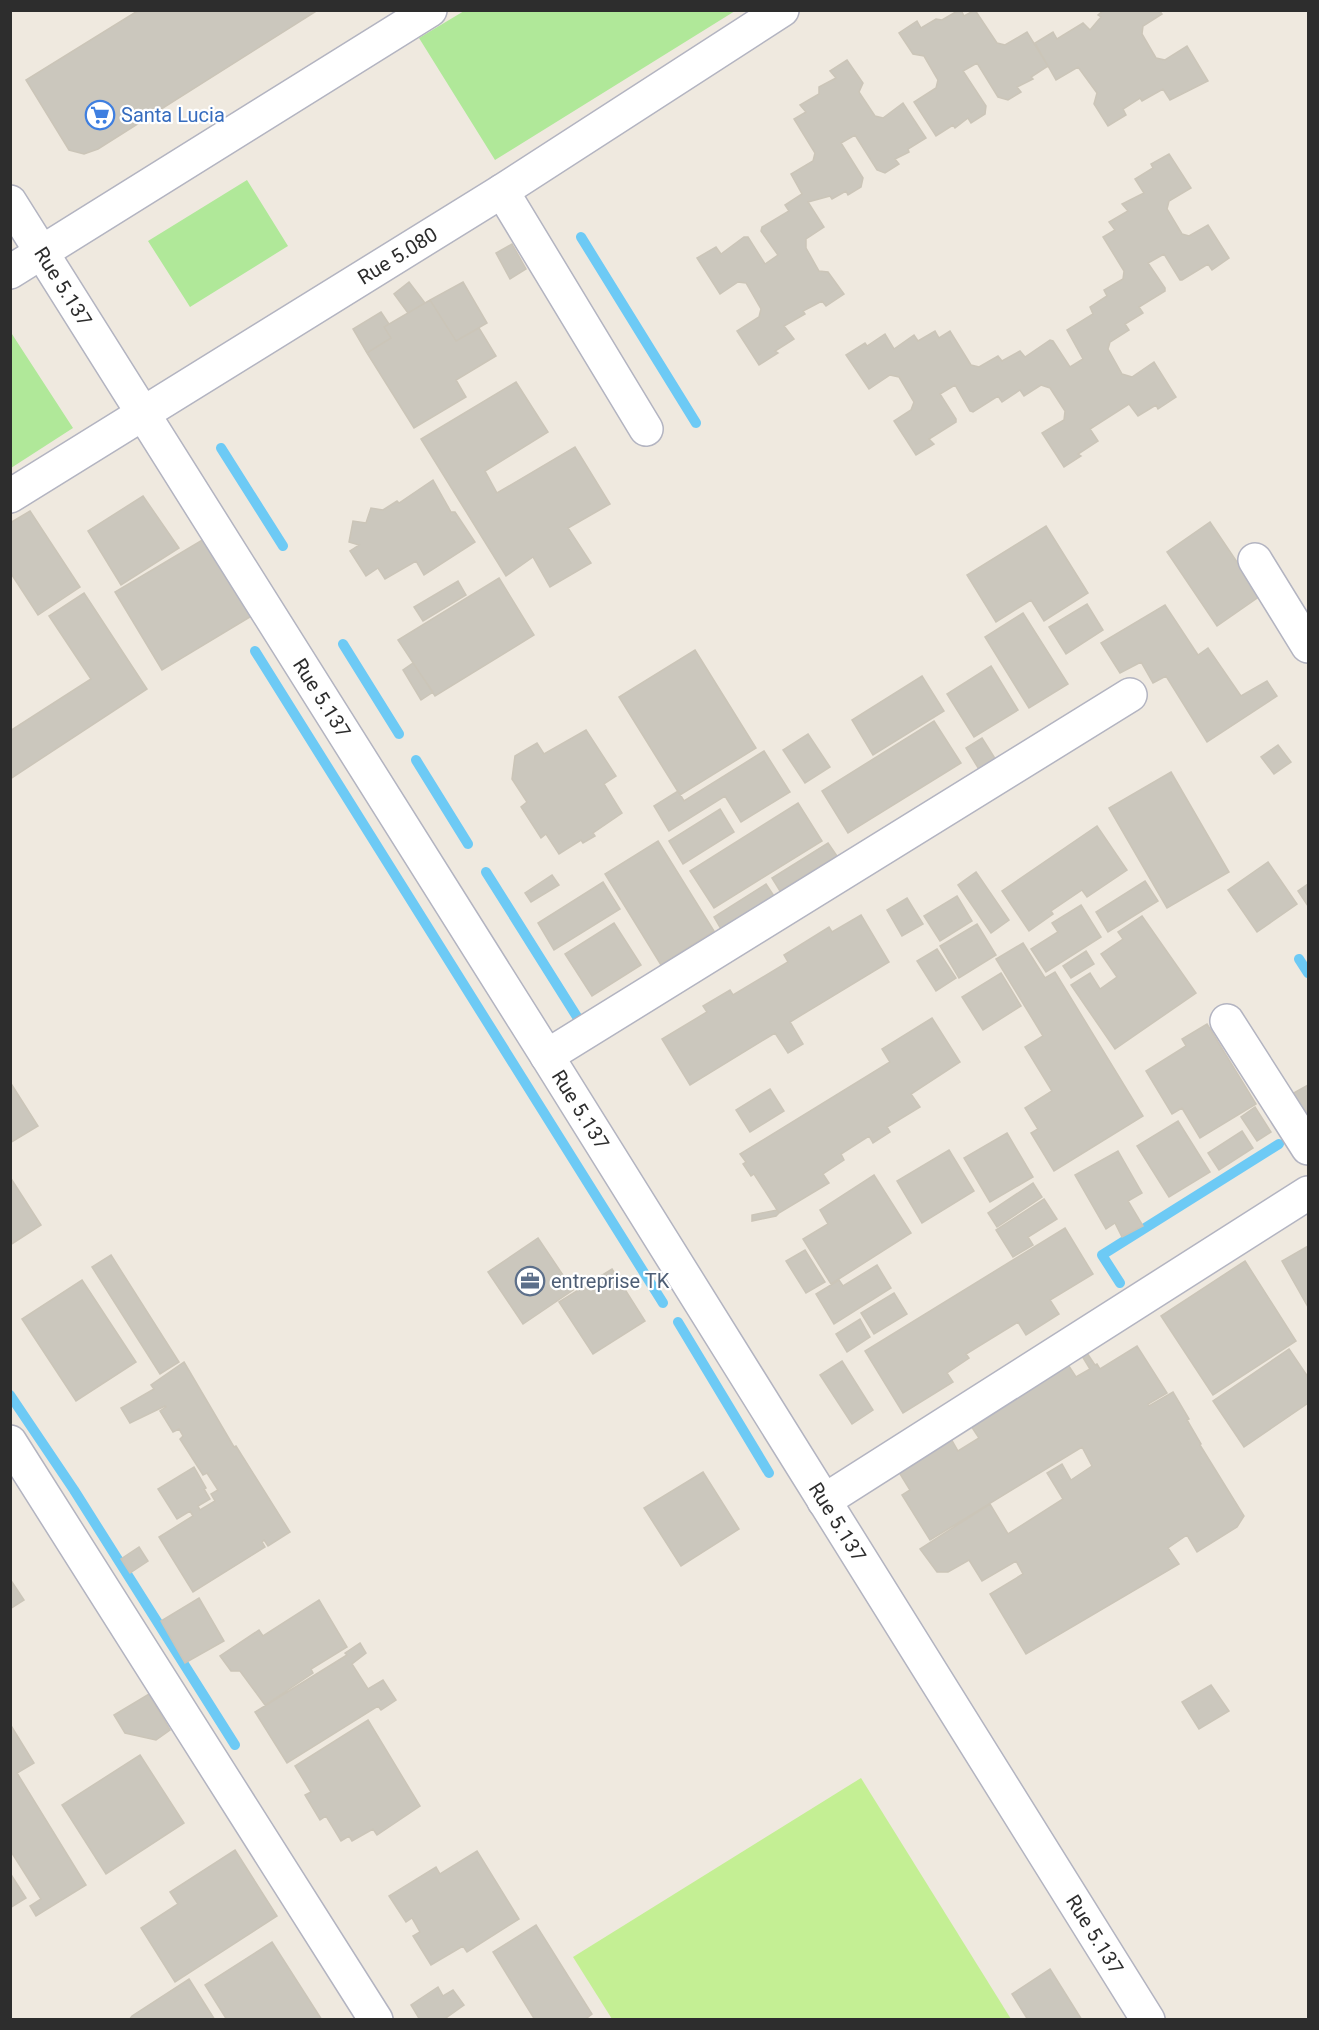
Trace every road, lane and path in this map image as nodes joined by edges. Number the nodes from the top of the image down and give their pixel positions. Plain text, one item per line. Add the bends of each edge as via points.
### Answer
1 (430, 10) edge
2 (782, 10) edge
3 (502, 191) junction
4 (10, 202) edge
5 (43, 253) junction
6 (10, 272) edge
7 (144, 412) junction
8 (646, 429) dead end
9 (10, 496) edge
10 (1255, 560) dead end
11 (1308, 646) edge
12 (1130, 695) dead end
13 (1227, 1021) dead end
14 (547, 1056) junction
15 (1308, 1148) edge
16 (1308, 1192) edge
17 (10, 1442) edge
18 (824, 1501) junction
19 (376, 2019) edge
20 (1148, 2019) edge

1 - 5 street
2 - 3 street, Rue 5.080
3 - 7 street, Rue 5.080
3 - 8 street
4 - 5 street, Rue 5.137
5 - 6 street
5 - 7 street, Rue 5.137
7 - 9 street, Rue 5.080
7 - 14 street, Rue 5.137
10 - 11 street
12 - 14 street
13 - 15 street
14 - 18 street, Rue 5.137
16 - 18 street
17 - 19 street
18 - 20 street, Rue 5.137

